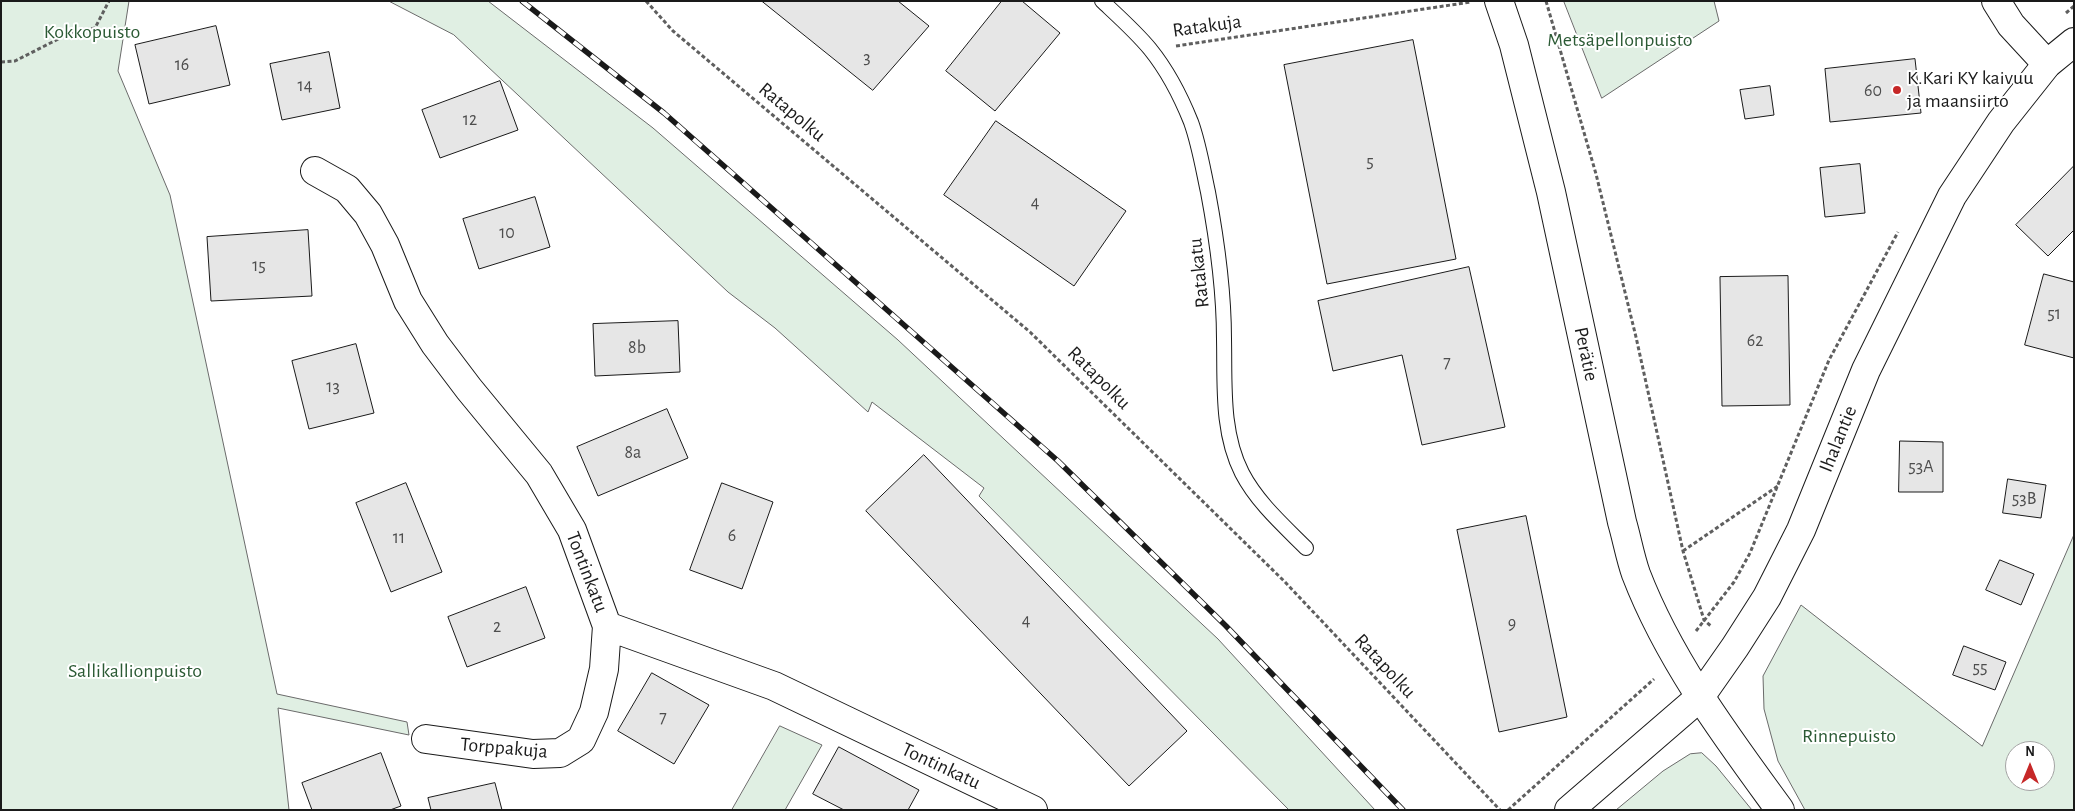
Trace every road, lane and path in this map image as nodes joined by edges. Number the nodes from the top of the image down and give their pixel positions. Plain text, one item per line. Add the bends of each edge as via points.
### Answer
1 (109, 1) edge
2 (646, 1) edge
3 (1102, 1) edge
4 (1476, 1) edge
5 (1498, 1) edge
6 (1546, 1) edge
7 (1996, 1) edge
8 (2074, 6) edge
9 (2074, 42) edge
10 (1150, 49) junction
11 (2038, 55) junction
12 (1, 62) edge
13 (315, 171) dead end
14 (1902, 225) dead end
15 (1778, 485) junction
16 (1306, 548) dead end
17 (1683, 551) junction
18 (1704, 620) junction
19 (607, 626) junction
20 (1678, 657) junction
21 (1700, 697) junction
22 (426, 739) dead end
23 (1018, 806) edge
24 (1500, 810) edge
25 (1508, 810) edge
26 (1569, 810) edge
27 (1780, 810) edge

1 - 12 path via 95,28 72,32 15,61
2 - 24 path, Ratapolku via 673,31 1030,332 1285,582
3 - 10 lane, Ratakatu
4 - 10 path, Ratakuja
5 - 20 street, Perätie via 1514,45 1549,183 1635,572
6 - 17 path via 1596,174
7 - 11 street via 2011,25
8 - 11 path
9 - 11 street, Ihalantie
10 - 16 lane, Ratakatu via 1175,87 1191,122 1203,164 1221,274 1224,390 1229,435 1242,473 1263,505
11 - 21 street, Ihalantie via 2001,122 1952,196 1866,370 1801,530 1767,597
13 - 19 street, Tontinkatu via 347,189 368,214 408,301 435,344 539,474 572,530
14 - 15 path via 1829,360
15 - 17 path
15 - 18 path via 1734,582
17 - 18 path
18 - 20 path
19 - 22 street, Torppakuja via 604,670 594,712 581,740 560,753 533,754
19 - 23 street, Tontinkatu via 774,686
20 - 21 street, Perätie
20 - 25 path
21 - 26 street, Ihalantie
21 - 27 street, Perätie

